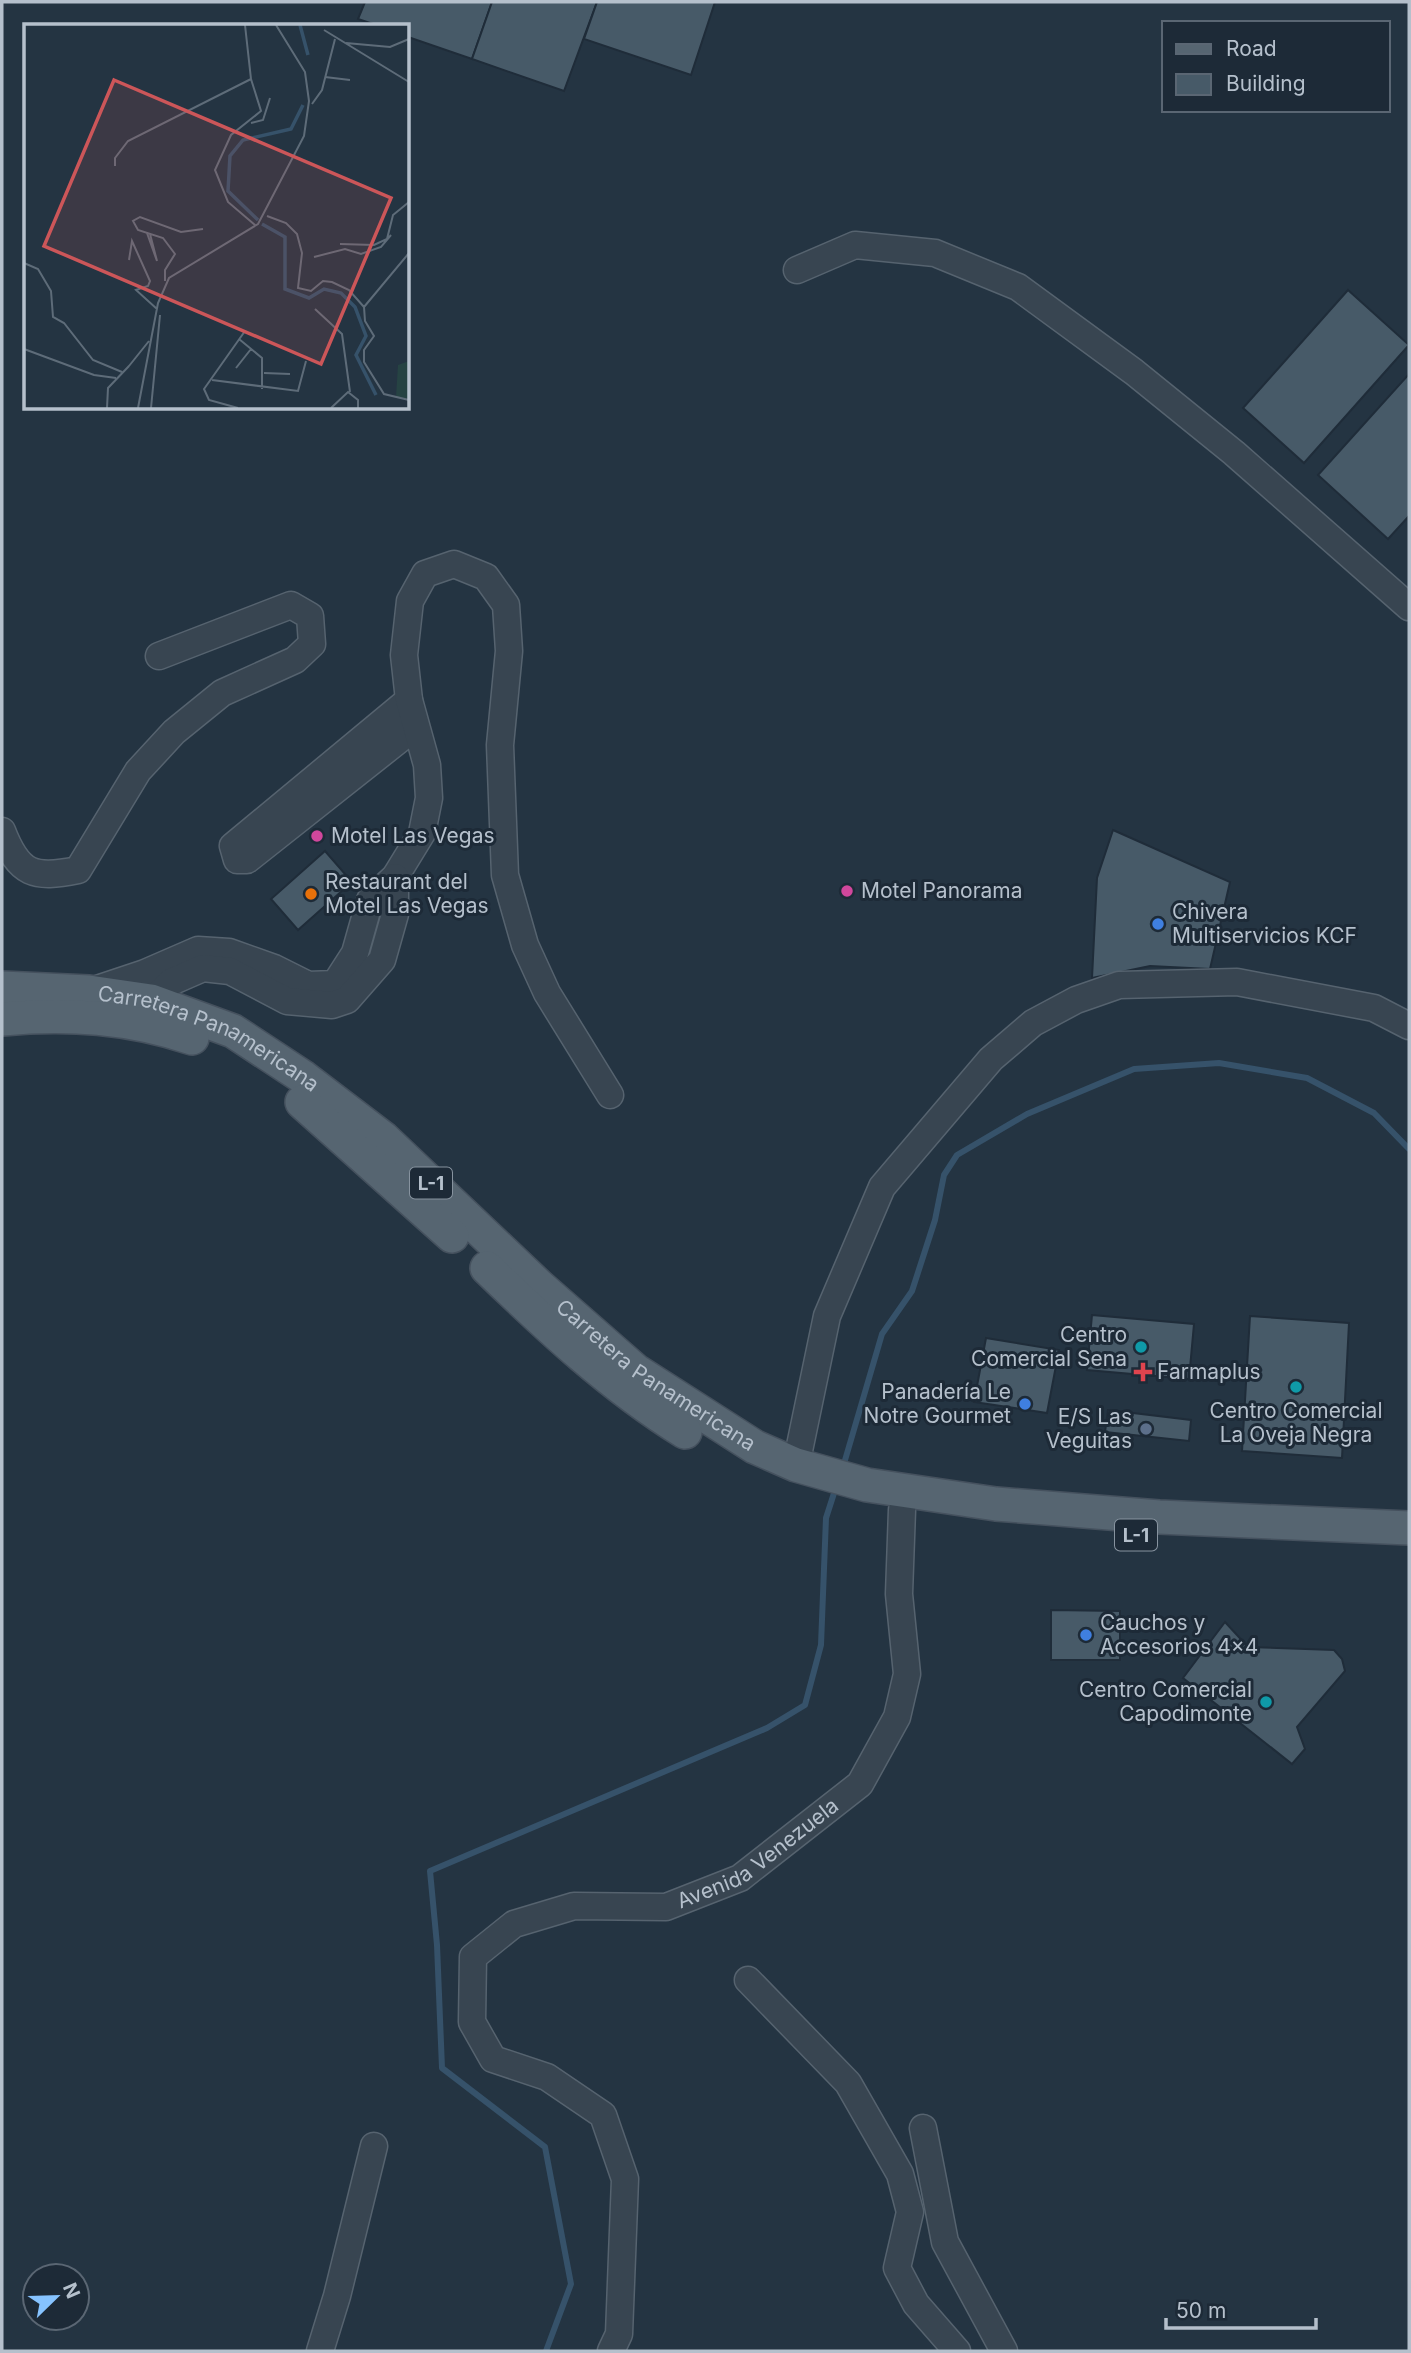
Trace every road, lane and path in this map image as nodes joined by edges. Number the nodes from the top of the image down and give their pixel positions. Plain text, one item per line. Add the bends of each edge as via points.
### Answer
1 (797, 270) dead end
2 (1409, 607) edge
3 (159, 656) dead end
4 (409, 700) junction
5 (415, 727) junction
6 (2, 831) edge
7 (395, 877) junction
8 (2, 988) edge
9 (89, 992) junction
10 (151, 1001) junction
11 (2, 1019) edge
12 (1409, 1026) edge
13 (610, 1095) dead end
14 (809, 1477) junction
15 (866, 1495) junction
16 (902, 1510) junction
17 (1409, 1528) edge
18 (1409, 1549) edge
19 (748, 1980) dead end
20 (923, 2128) dead end
21 (374, 2146) dead end
22 (320, 2351) edge
23 (611, 2351) edge
24 (957, 2351) edge
25 (1004, 2351) edge

1 - 2 street via 855,245 935,253 1018,287 1214,437
3 - 6 street via 265,612 291,605 310,615 312,644 295,660 222,694 174,732 138,771 78,870 32,874 16,860
4 - 5 street
4 - 5 street via 233,846 237,860 247,860
4 - 13 street via 404,633 410,601 425,574 454,564 486,577 506,605 509,651 500,746 505,875 525,945 547,993
5 - 7 street via 427,765 429,798 422,833
7 - 9 street via 370,900 355,953 335,984 307,985 229,952 198,950
7 - 10 street via 395,914 382,960 347,1000 332,1005 287,1001 230,971 203,968 171,982
8 - 9 main road, Carretera Panamericana / L-1
9 - 10 main road, Carretera Panamericana / L-1
10 - 14 main road, Carretera Panamericana / L-1 via 233,1031 303,1077 383,1138 636,1371
11 - 14 main road, Carretera Panamericana / L-1 via 92,1016 156,1026 206,1043 249,1066 296,1096 567,1343 635,1399 757,1473
12 - 14 street via 1374,1008 1237,982 1119,985 1076,1000 1033,1023 991,1059 882,1187 828,1316
14 - 15 main road, Carretera Panamericana / L-1
15 - 16 main road, Carretera Panamericana / L-1
15 - 17 main road, Carretera Panamericana / L-1 via 1159,1517
16 - 18 main road, Carretera Panamericana / L-1 via 1155,1538
16 - 23 street, Avenida Venezuela via 900,1594 907,1674 897,1717 860,1784 740,1878 666,1907 574,1906 514,1924 473,1957 472,2022 493,2059 547,2077 604,2115 625,2179 619,2334
19 - 24 street via 848,2083 900,2174 910,2212 897,2268 916,2304
20 - 25 street via 945,2242
21 - 22 street

